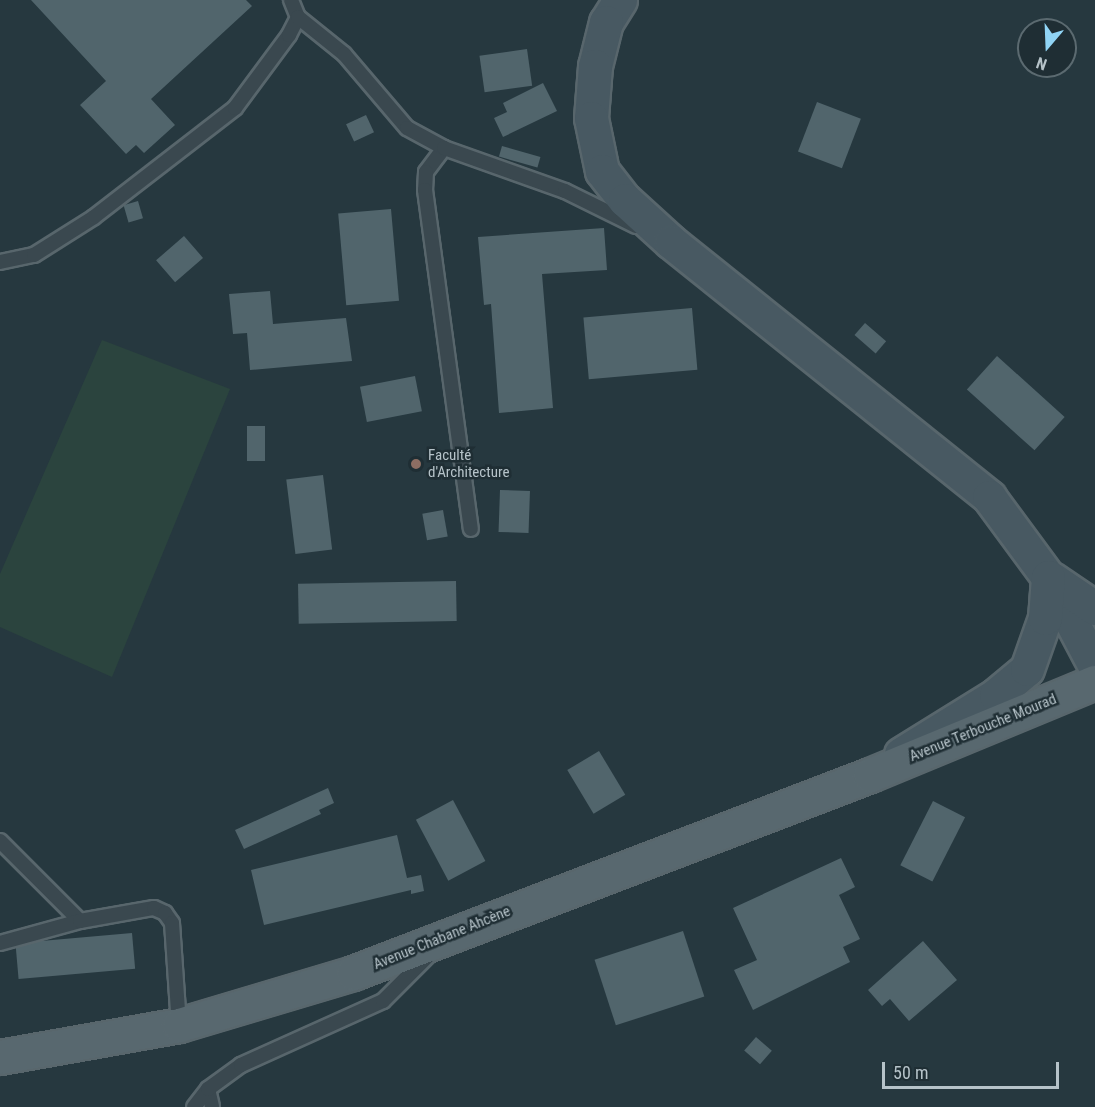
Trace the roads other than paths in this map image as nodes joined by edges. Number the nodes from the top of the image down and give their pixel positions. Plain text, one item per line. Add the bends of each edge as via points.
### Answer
1 (291, 0) edge
2 (620, 0) edge
3 (298, 17) junction
4 (444, 148) junction
5 (670, 242) junction
6 (0, 262) edge
7 (471, 529) dead end
8 (1048, 577) junction
9 (1095, 608) edge
10 (1095, 666) edge
11 (1095, 682) edge
12 (870, 775) junction
13 (0, 840) edge
14 (80, 921) junction
15 (448, 936) junction
16 (0, 943) edge
17 (179, 1025) junction
18 (0, 1057) edge
19 (208, 1089) junction
20 (194, 1107) edge
21 (212, 1107) edge

1 - 3 lane
2 - 5 main road via 606,22 594,66 591,118 602,171 625,200
3 - 4 lane via 344,54 407,128
3 - 6 lane via 236,108 94,217 34,255
4 - 5 lane via 565,191
4 - 7 lane via 426,172 425,190
5 - 8 main road via 989,497
8 - 9 main road
8 - 10 main road
8 - 12 main road via 1045,618 1027,669 996,695
11 - 12 main road, Avenue Terbouche Mourad
12 - 15 main road, Avenue Chabane Ahcène
13 - 14 lane
14 - 16 lane
14 - 17 lane via 154,908 165,913 172,923
15 - 17 main road, Avenue Chabane Ahcène via 353,973
15 - 19 lane via 383,1001 241,1065
17 - 18 main road, Avenue Chabane Ahcène
19 - 20 lane
19 - 21 lane

